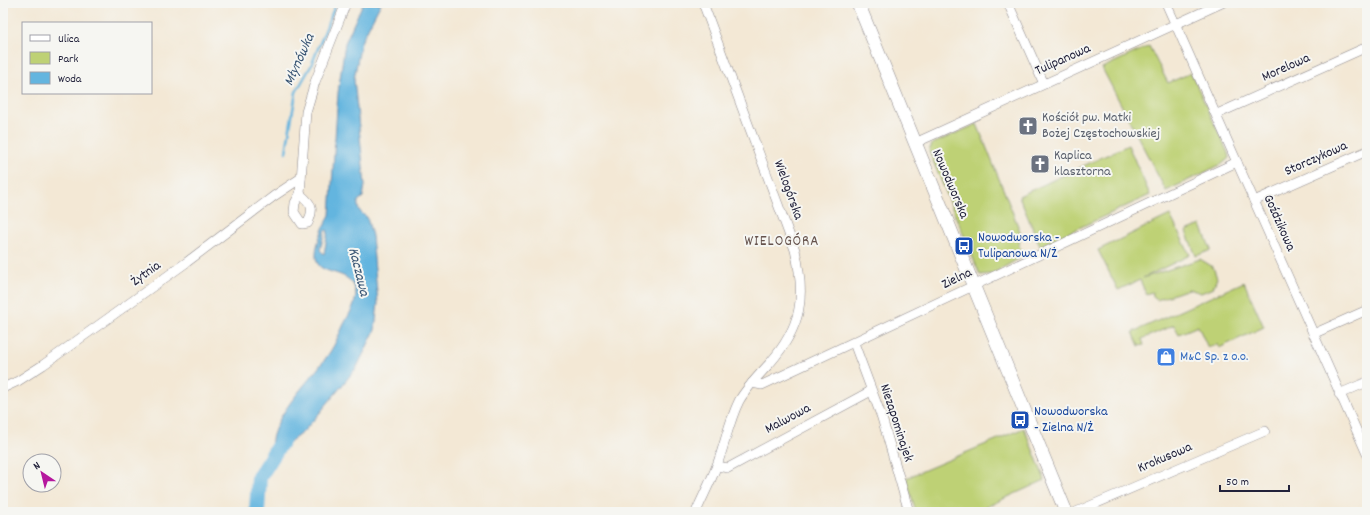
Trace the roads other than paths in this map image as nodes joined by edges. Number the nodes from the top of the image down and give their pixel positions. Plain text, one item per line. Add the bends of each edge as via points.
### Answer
1 (346, 3) edge
2 (704, 3) edge
3 (858, 3) edge
4 (1008, 3) edge
5 (1166, 3) edge
6 (1222, 3) edge
7 (1176, 24) junction
8 (1367, 47) edge
9 (1044, 84) junction
10 (1217, 114) junction
11 (915, 143) junction
12 (1367, 151) edge
13 (1237, 162) junction
14 (301, 178) junction
15 (300, 194) dead end
16 (1254, 202) junction
17 (975, 286) junction
18 (1367, 310) edge
19 (1313, 334) junction
20 (854, 343) junction
21 (1367, 382) edge
22 (752, 383) junction
23 (3, 388) edge
24 (871, 391) junction
25 (1339, 394) junction
26 (1265, 431) dead end
27 (1367, 454) edge
28 (717, 466) junction
29 (696, 512) edge
30 (909, 512) edge
31 (1066, 512) edge
32 (1076, 512) edge

1 - 14 street via 306,112
2 - 22 street, Wielogórska via 796,250 800,272 802,292 792,331 782,348
3 - 11 street, Nowodworska
4 - 9 street
5 - 7 street, Goździkowa
6 - 7 street, Tulipanowa
7 - 9 street, Tulipanowa
7 - 10 street, Goździkowa
8 - 10 street, Morelowa
9 - 11 street, Tulipanowa
10 - 13 street, Goździkowa
11 - 17 street, Nowodworska
12 - 16 street, Storczykowa
13 - 16 street, Goździkowa
13 - 17 street, Zielna
14 - 15 street
14 - 23 street, Żytnia via 43,365
16 - 19 street, Goździkowa
17 - 20 street, Zielna
17 - 31 street, Nowodworska
18 - 19 street
19 - 25 street, Goździkowa
20 - 22 street, Zielna via 762,385
20 - 24 street, Niezapominajek
21 - 25 street
22 - 28 street, Wielogórska via 739,402
24 - 28 street, Malwowa via 728,468
24 - 30 street, Niezapominajek via 882,418
25 - 27 street, Goździkowa
26 - 32 street, Krokusowa
28 - 29 street, Wielogórska

